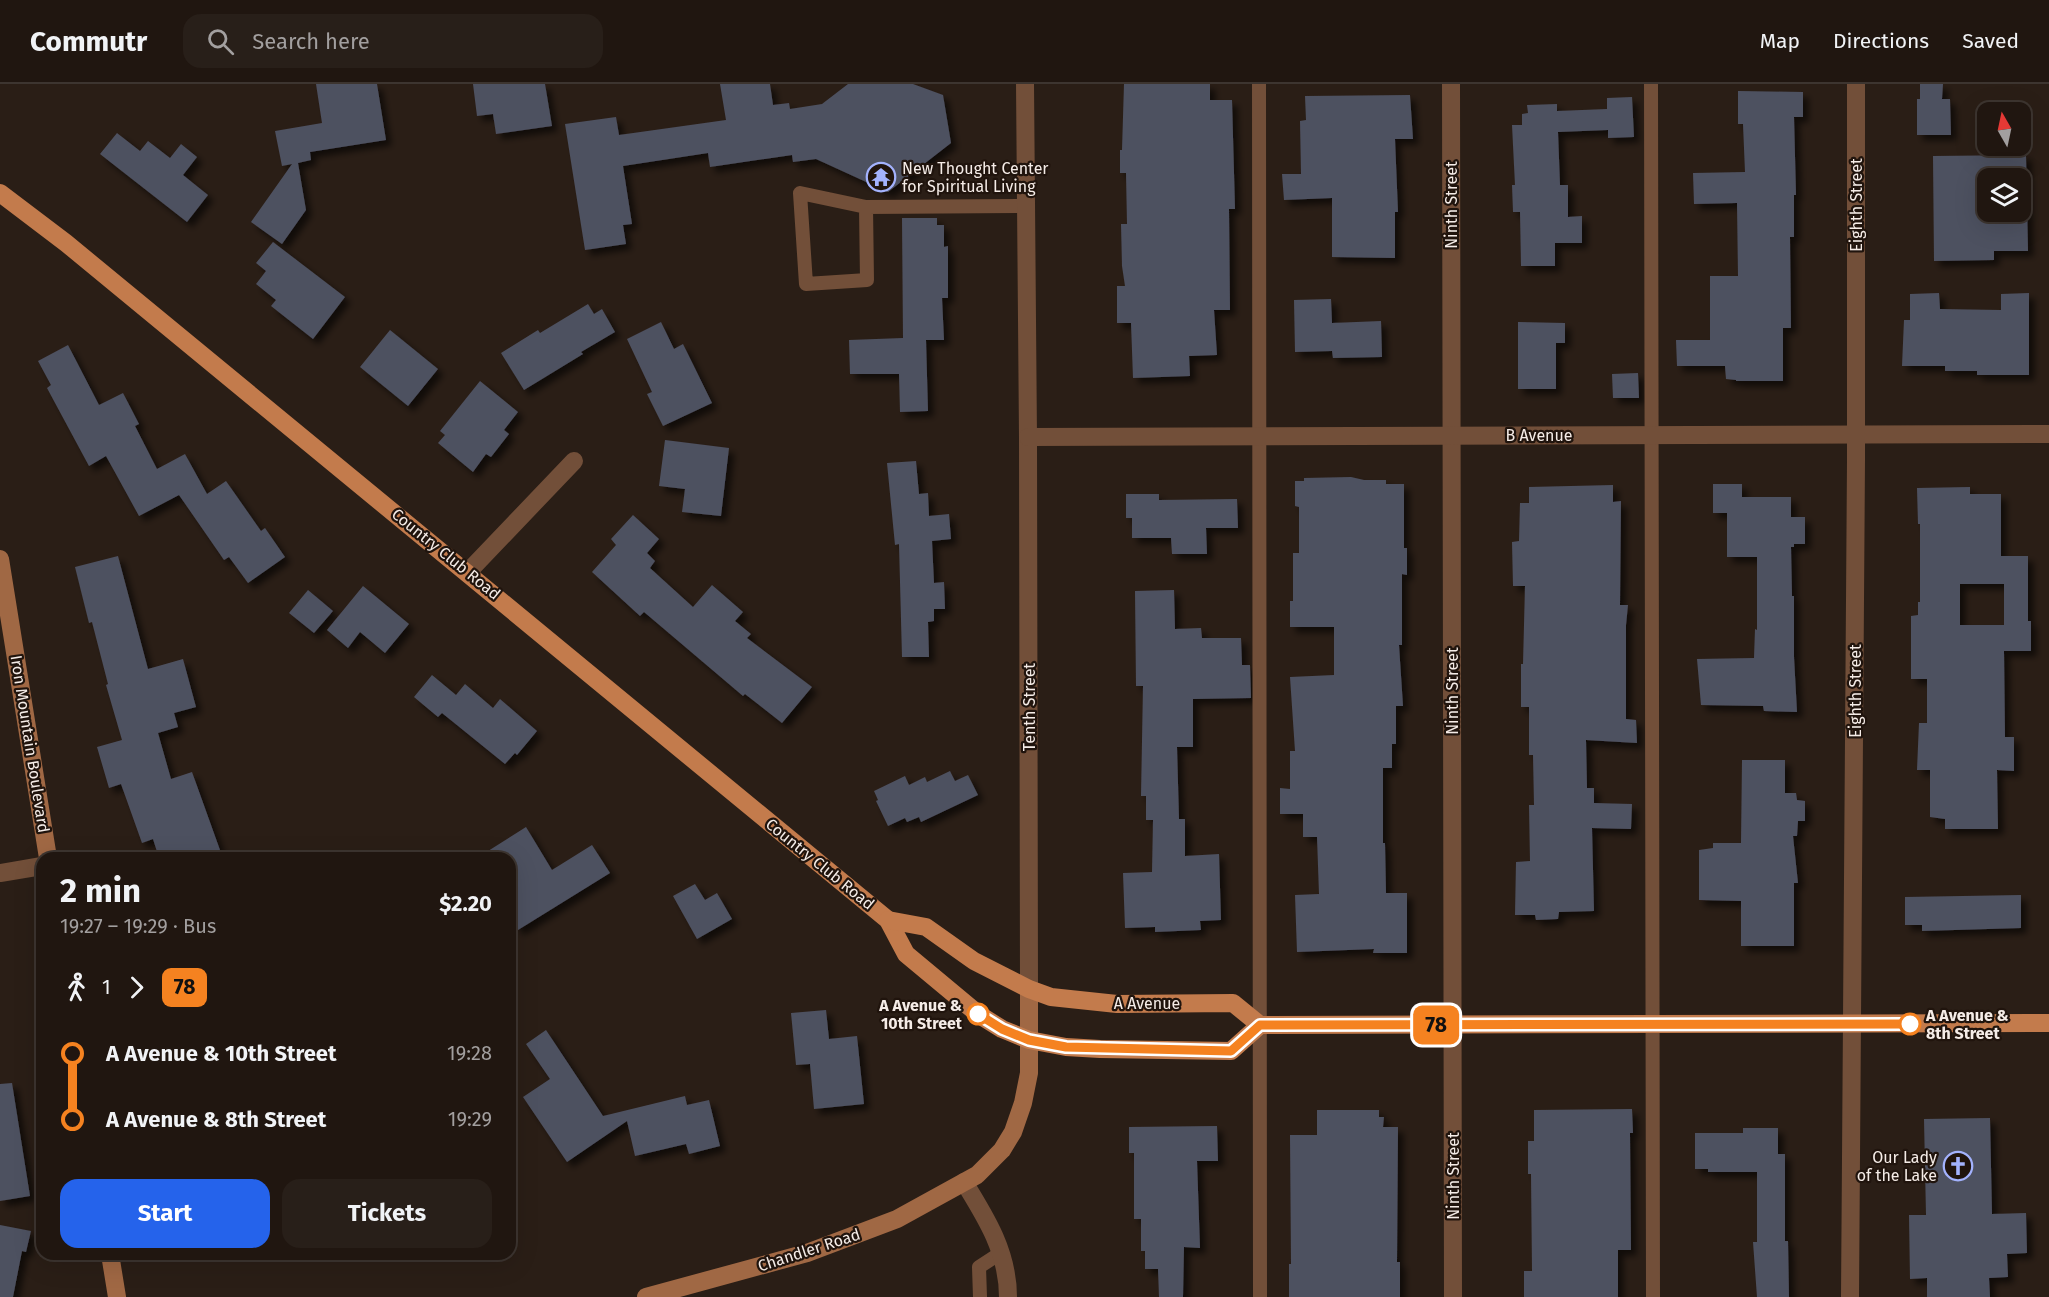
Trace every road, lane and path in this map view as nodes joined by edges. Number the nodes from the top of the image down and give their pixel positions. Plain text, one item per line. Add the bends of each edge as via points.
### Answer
1 (1025, 84) edge
2 (1258, 84) edge
3 (1451, 84) edge
4 (1651, 84) edge
5 (1856, 84) edge
6 (0, 193) edge
7 (1026, 206) junction
8 (866, 207) junction
9 (2049, 434) edge
10 (1452, 435) junction
11 (1652, 435) junction
12 (1856, 435) junction
13 (1259, 436) junction
14 (1028, 437) junction
15 (574, 461) dead end
16 (0, 559) edge
17 (468, 572) junction
18 (47, 852) edge
19 (36, 867) edge
20 (0, 873) edge
21 (888, 920) junction
22 (1029, 989) junction
23 (2049, 1023) edge
24 (1653, 1024) junction
25 (1852, 1024) junction
26 (1260, 1025) junction
27 (1453, 1025) junction
28 (1029, 1040) junction
29 (964, 1182) junction
30 (1002, 1252) junction
31 (111, 1260) edge
32 (117, 1297) edge
33 (646, 1297) edge
34 (980, 1297) edge
35 (1008, 1297) edge
36 (1260, 1297) edge
37 (1453, 1297) edge
38 (1653, 1297) edge
39 (1850, 1297) edge

1 - 7 street, Tenth Street
2 - 13 lane
3 - 10 street, Ninth Street
4 - 11 lane
5 - 12 street, Eighth Street
6 - 17 main road, Country Club Road
7 - 8 lane
7 - 14 street, Tenth Street
8 - 8 lane via 800,193 806,284 867,280
9 - 12 street, B Avenue
10 - 11 street, B Avenue
10 - 13 street, B Avenue
10 - 27 street, Ninth Street
11 - 12 street, B Avenue
11 - 24 lane
12 - 25 street, Eighth Street
13 - 14 street, B Avenue
13 - 26 lane
14 - 22 street, Tenth Street
15 - 17 street
16 - 18 street, Iron Mountain Boulevard
17 - 21 main road, Country Club Road
19 - 20 street
21 - 22 main road, Country Club Road via 926,927 974,961
21 - 28 main road, Country Club Road via 906,954 978,1014
22 - 26 main road, A Avenue via 1051,997 1117,1004 1233,1003
22 - 28 street, Tenth Street
23 - 25 main road
24 - 25 main road
24 - 27 main road
24 - 38 lane
25 - 39 street, Eighth Street
26 - 27 main road
26 - 28 main road via 1231,1051 1066,1047
26 - 36 lane
27 - 37 street, Ninth Street
28 - 29 street, Tenth Street via 1028,1077 1013,1132 991,1163
29 - 30 street via 991,1224
29 - 33 street, Chandler Road via 897,1219 818,1249
30 - 34 lane via 979,1267
30 - 35 street
31 - 32 street

